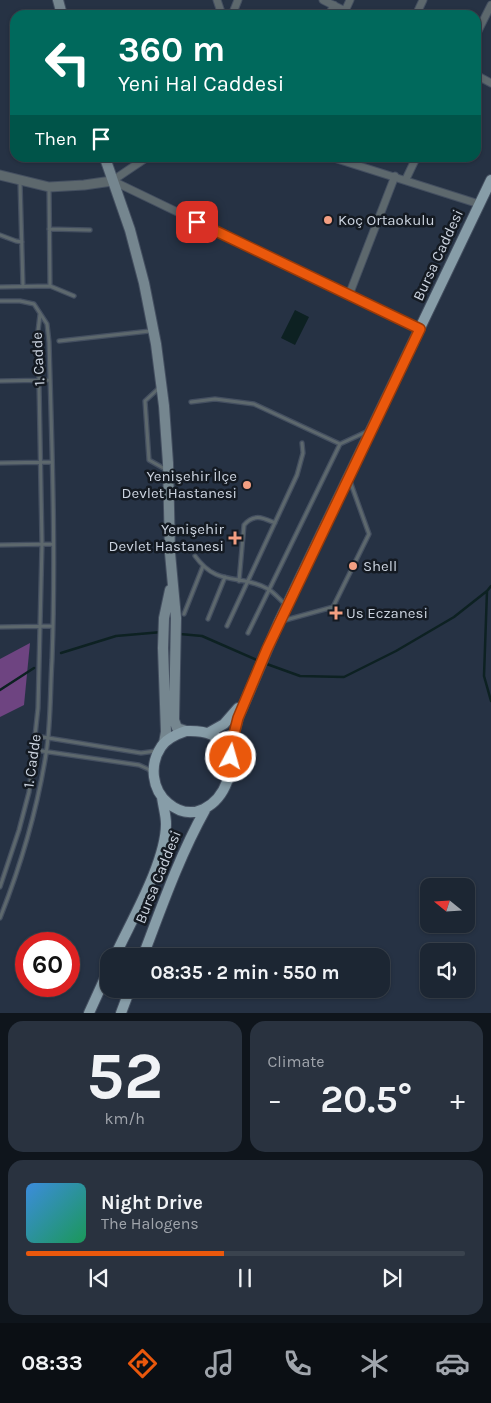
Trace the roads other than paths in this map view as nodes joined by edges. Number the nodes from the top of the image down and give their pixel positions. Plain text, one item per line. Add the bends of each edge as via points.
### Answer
1 (323, 0) edge
2 (334, 5) junction
3 (491, 5) edge
4 (332, 10) edge
5 (343, 10) edge
6 (481, 25) edge
7 (106, 162) edge
8 (140, 162) edge
9 (354, 162) edge
10 (414, 162) edge
11 (0, 175) edge
12 (395, 176) junction
13 (406, 179) junction
14 (491, 180) edge
15 (20, 181) junction
16 (112, 181) junction
17 (49, 187) junction
18 (479, 204) junction
19 (49, 229) junction
20 (90, 230) dead end
21 (0, 235) edge
22 (22, 242) junction
23 (50, 286) junction
24 (0, 287) edge
25 (23, 287) junction
26 (349, 295) junction
27 (74, 296) dead end
28 (0, 301) edge
29 (40, 314) junction
30 (420, 329) junction
31 (153, 331) junction
32 (59, 341) dead end
33 (39, 380) junction
34 (50, 380) junction
35 (0, 381) edge
36 (161, 386) junction
37 (191, 402) dead end
38 (371, 430) junction
39 (302, 443) dead end
40 (340, 444) junction
41 (52, 462) junction
42 (0, 463) edge
43 (41, 463) junction
44 (168, 471) junction
45 (349, 477) junction
46 (275, 523) junction
47 (42, 544) junction
48 (53, 544) junction
49 (0, 545) edge
50 (196, 556) dead end
51 (203, 566) junction
52 (225, 577) junction
53 (239, 581) junction
54 (172, 582) junction
55 (247, 582) junction
56 (269, 590) junction
57 (287, 605) junction
58 (180, 616) junction
59 (208, 619) dead end
60 (279, 622) junction
61 (41, 626) junction
62 (53, 626) junction
63 (227, 626) dead end
64 (0, 627) edge
65 (248, 633) dead end
66 (247, 695) junction
67 (186, 731) junction
68 (208, 733) junction
69 (36, 736) junction
70 (48, 738) junction
71 (162, 747) junction
72 (35, 750) junction
73 (47, 752) junction
74 (231, 757) junction
75 (154, 776) junction
76 (162, 797) junction
77 (204, 810) junction
78 (0, 887) edge
79 (0, 918) edge
80 (119, 948) edge
81 (146, 948) edge
82 (100, 989) edge
83 (127, 998) edge
84 (89, 1013) edge
85 (121, 1013) edge

1 - 2 street
2 - 4 street
2 - 5 street
3 - 6 street
7 - 16 main road
8 - 16 street
9 - 12 street
10 - 13 street
11 - 15 street
12 - 13 street
12 - 26 street
13 - 18 street
14 - 18 main road, Bursa Caddesi
15 - 17 street
15 - 22 lane
16 - 17 street
16 - 26 street
16 - 31 main road via 130,230
17 - 19 lane
18 - 30 main road, Bursa Caddesi
19 - 20 lane
19 - 23 lane
21 - 22 lane
22 - 25 lane
23 - 25 lane
23 - 27 lane
24 - 25 lane
26 - 30 street
28 - 29 lane via 34,304
29 - 33 lane, 1. Cadde
29 - 34 lane, 1. Cadde via 47,324 50,342
30 - 38 main road, Bursa Caddesi
31 - 32 lane
31 - 36 main road
33 - 34 lane
33 - 35 lane
33 - 43 lane, 1. Cadde
34 - 41 lane, 1. Cadde
36 - 44 main road
36 - 44 lane via 145,401 149,460
37 - 40 lane via 215,398 254,404
38 - 40 lane
38 - 45 main road, Bursa Caddesi
39 - 46 lane via 303,453 297,475
40 - 56 lane
41 - 43 lane
41 - 48 lane, 1. Cadde
42 - 43 lane
43 - 47 lane, 1. Cadde
44 - 54 main road
45 - 57 main road, Bursa Caddesi
45 - 60 lane via 369,534 334,607
46 - 53 lane via 257,517 244,525
46 - 55 lane
47 - 48 lane
47 - 49 lane
47 - 61 lane, 1. Cadde
48 - 62 lane, 1. Cadde
50 - 51 lane
51 - 52 lane via 215,575
51 - 58 lane
52 - 53 lane
52 - 59 lane
53 - 55 lane
54 - 58 main road
54 - 71 main road via 164,618 166,732
55 - 56 lane
55 - 63 lane
56 - 57 lane
56 - 65 lane
57 - 60 main road, Bursa Caddesi
58 - 67 main road via 174,720 177,728
60 - 66 main road, Bursa Caddesi
61 - 62 lane
61 - 64 lane
61 - 69 lane, 1. Cadde
62 - 70 lane, 1. Cadde
66 - 68 main road, Bursa Caddesi via 228,720
66 - 74 main road, Bursa Caddesi via 234,730
67 - 68 main road
67 - 71 main road
68 - 74 main road via 218,738
69 - 70 lane
69 - 72 lane, 1. Cadde
70 - 71 lane via 141,753
70 - 73 lane, 1. Cadde
71 - 75 main road via 155,762
72 - 73 lane
72 - 78 lane, 1. Cadde via 29,792
73 - 75 lane via 139,765
73 - 79 lane, 1. Cadde via 26,847
74 - 77 main road via 226,785
75 - 76 main road
76 - 77 main road via 178,809
76 - 80 main road, Bursa Caddesi via 166,824 162,853
77 - 81 main road, Bursa Caddesi via 171,880
82 - 84 main road
83 - 85 main road

